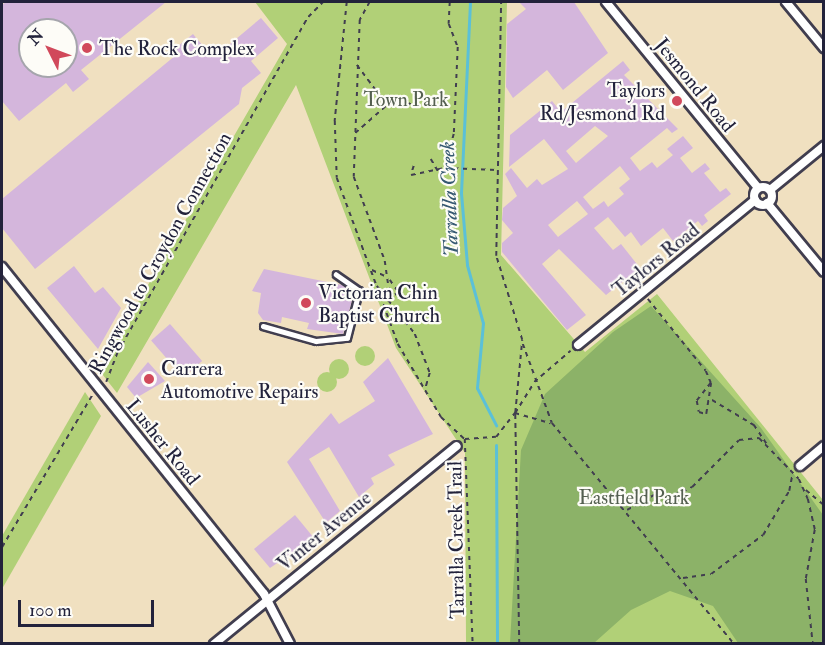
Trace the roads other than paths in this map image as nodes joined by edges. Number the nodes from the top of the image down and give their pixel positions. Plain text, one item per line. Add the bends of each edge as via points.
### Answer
1 (606, 2) edge
2 (786, 2) edge
3 (824, 48) edge
4 (824, 146) edge
5 (758, 188) junction
6 (770, 190) junction
7 (755, 200) junction
8 (767, 203) junction
9 (2, 267) edge
10 (824, 272) edge
11 (336, 275) dead end
12 (263, 326) dead end
13 (578, 345) road end
14 (457, 446) dead end
15 (824, 446) edge
16 (800, 466) road end
17 (267, 599) junction
18 (214, 644) edge
19 (290, 644) edge

1 - 5 street, Jesmond Road
2 - 3 street
4 - 6 street
5 - 6 street
5 - 7 street
6 - 8 street
7 - 8 street
7 - 13 street, Taylors Road
8 - 10 street
9 - 17 street, Lusher Road
11 - 12 lane via 359,291 347,338 316,341
14 - 17 street, Vinter Avenue
15 - 16 street
17 - 18 street, Vinter Avenue
17 - 19 street, Lusher Road

